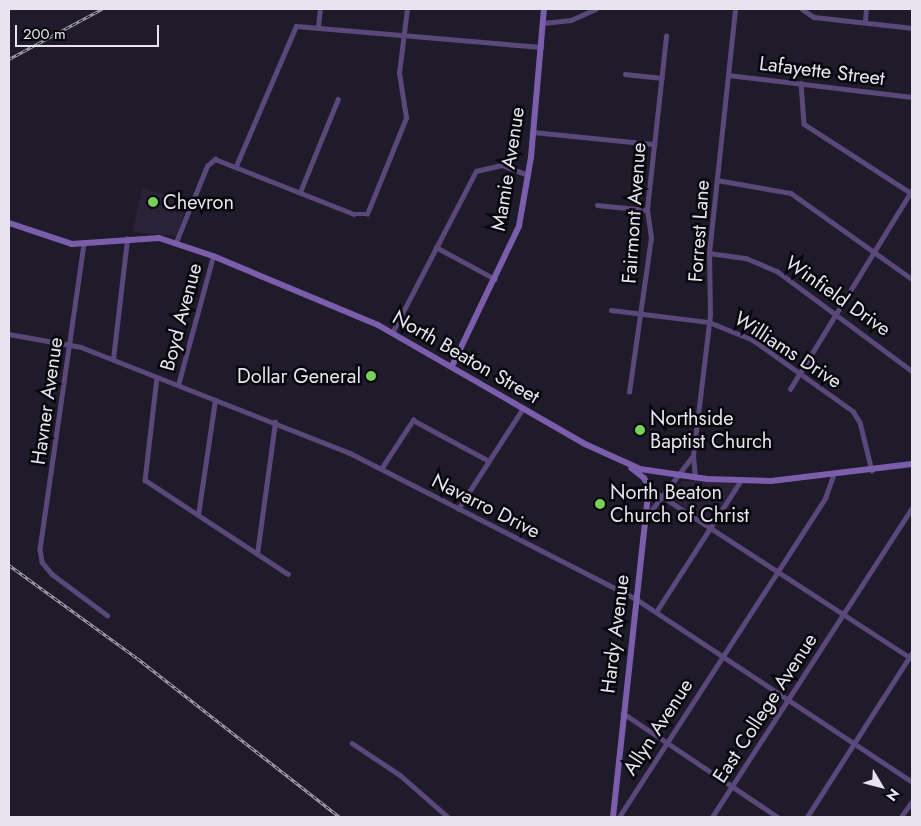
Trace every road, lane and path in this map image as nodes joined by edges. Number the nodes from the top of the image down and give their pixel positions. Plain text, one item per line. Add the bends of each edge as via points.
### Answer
1 (320, 9) edge
2 (407, 9) edge
3 (544, 9) edge
4 (596, 9) edge
5 (735, 9) edge
6 (802, 9) edge
7 (866, 9) edge
8 (865, 22) junction
9 (542, 23) junction
10 (318, 27) junction
11 (912, 28) edge
12 (405, 36) junction
13 (666, 36) dead end
14 (541, 47) junction
15 (625, 74) dead end
16 (728, 75) junction
17 (662, 78) junction
18 (801, 83) junction
19 (912, 96) edge
20 (338, 99) dead end
21 (533, 132) junction
22 (654, 144) junction
23 (236, 166) junction
24 (528, 175) junction
25 (717, 180) junction
26 (300, 192) junction
27 (912, 192) edge
28 (597, 204) dead end
29 (647, 210) junction
30 (9, 223) edge
31 (127, 239) junction
32 (176, 242) junction
33 (84, 244) junction
34 (436, 247) junction
35 (873, 250) junction
36 (709, 253) junction
37 (213, 256) junction
38 (495, 279) junction
39 (912, 279) edge
40 (611, 310) dead end
41 (837, 312) junction
42 (641, 315) junction
43 (710, 322) junction
44 (392, 332) junction
45 (9, 334) edge
46 (70, 343) junction
47 (113, 359) junction
48 (452, 366) junction
49 (912, 371) edge
50 (800, 373) junction
51 (157, 377) junction
52 (178, 385) junction
53 (790, 389) dead end
54 (629, 392) dead end
55 (215, 400) junction
56 (523, 408) junction
57 (275, 422) junction
58 (693, 456) junction
59 (489, 461) junction
60 (912, 464) edge
61 (626, 465) junction
62 (381, 469) junction
63 (872, 471) junction
64 (680, 476) junction
65 (833, 476) junction
66 (696, 478) junction
67 (741, 480) junction
68 (648, 488) junction
69 (662, 496) junction
70 (912, 508) edge
71 (458, 509) junction
72 (198, 515) junction
73 (645, 520) junction
74 (711, 528) junction
75 (257, 554) junction
76 (777, 571) junction
77 (288, 574) dead end
78 (636, 599) junction
79 (656, 612) junction
80 (843, 614) junction
81 (107, 615) dead end
82 (723, 654) junction
83 (911, 656) edge
84 (788, 700) junction
85 (622, 713) junction
86 (667, 741) junction
87 (352, 742) dead end
88 (854, 743) junction
89 (912, 782) edge
90 (733, 786) junction
91 (912, 800) edge
92 (448, 817) edge
93 (616, 817) edge
94 (712, 817) edge
95 (778, 817) edge
96 (807, 817) edge
97 (901, 817) edge

1 - 10 street
2 - 12 street
3 - 9 main road, Mamie Avenue
4 - 9 street via 571,20
5 - 16 street, Forrest Lane
6 - 8 street via 814,17
7 - 8 street
8 - 11 street
9 - 14 main road, Mamie Avenue
10 - 12 street
10 - 23 street via 296,26 290,32
12 - 14 street
12 - 26 street via 399,74 406,118 404,131 369,211 362,216
13 - 17 street, Fairmont Avenue
14 - 21 main road, Mamie Avenue
15 - 17 street
16 - 18 street, Lafayette Street
16 - 25 street, Forrest Lane
17 - 22 street, Fairmont Avenue
18 - 19 street, Lafayette Street
18 - 27 street via 804,124
20 - 26 street
21 - 22 street
21 - 24 main road, Mamie Avenue
22 - 29 street, Fairmont Avenue
23 - 26 street
23 - 32 street via 219,159 210,162
24 - 34 street via 502,165 476,170
24 - 38 main road, Mamie Avenue via 517,232
25 - 35 street via 791,194
25 - 36 street, Forrest Lane
27 - 35 street
28 - 29 street
29 - 42 street, Fairmont Avenue via 651,238
30 - 33 main road, North Beaton Street via 50,240
31 - 32 main road, North Beaton Street
31 - 33 main road, North Beaton Street
31 - 47 street
32 - 37 main road, North Beaton Street
33 - 46 street, Havner Avenue
34 - 38 street
34 - 44 street
35 - 39 street
35 - 41 street
36 - 41 street, Winfield Drive via 765,265
36 - 43 street, Forrest Lane
37 - 44 main road, North Beaton Street
37 - 52 street, Boyd Avenue
38 - 48 main road, Mamie Avenue
40 - 42 street, Williams Drive
41 - 49 street, Winfield Drive
41 - 50 street
42 - 43 street, Williams Drive
42 - 54 street, Fairmont Avenue
43 - 50 street, Williams Drive via 740,333
43 - 58 street, Forrest Lane
44 - 48 main road, North Beaton Street
45 - 46 street, Navarro Drive
46 - 47 street, Navarro Drive
46 - 81 street, Havner Avenue via 42,562
47 - 51 street, Navarro Drive
48 - 56 main road, North Beaton Street
50 - 53 street
50 - 63 street, Williams Drive via 857,416
51 - 52 street, Navarro Drive
51 - 72 street via 145,480
52 - 55 street, Navarro Drive
55 - 57 street, Navarro Drive
55 - 72 street
56 - 59 street
56 - 61 main road, North Beaton Street
57 - 62 street, Navarro Drive
57 - 75 street
58 - 64 street, Forrest Lane
58 - 66 street, Forrest Lane
59 - 62 street via 413,420
59 - 71 street
60 - 63 main road, North Beaton Street
61 - 64 main road, North Beaton Street
61 - 68 main road via 644,478
62 - 71 street, Navarro Drive
63 - 65 main road, North Beaton Street
64 - 66 main road, North Beaton Street
64 - 69 street, Forrest Lane
65 - 67 main road, North Beaton Street
65 - 76 street, Allyn Avenue via 829,492
66 - 67 main road, North Beaton Street
67 - 74 street
68 - 69 street
68 - 73 main road, Hardy Avenue
69 - 73 street, Forrest Lane
69 - 74 street
70 - 80 street, East College Avenue
71 - 78 street, Navarro Drive
72 - 75 street
73 - 78 main road, Hardy Avenue
74 - 76 street
74 - 79 street
75 - 77 street
76 - 80 street
76 - 82 street, Allyn Avenue
78 - 79 street, Navarro Drive
78 - 85 main road, Hardy Avenue
79 - 82 street, Navarro Drive
80 - 83 street
80 - 84 street, East College Avenue
82 - 84 street, Navarro Drive
82 - 86 street, Allyn Avenue
83 - 88 street
84 - 88 street, Navarro Drive
84 - 90 street, East College Avenue
85 - 86 street
85 - 93 main road, Hardy Avenue
86 - 90 street
86 - 93 street, Allyn Avenue
87 - 92 street via 400,776
88 - 89 street, Navarro Drive
88 - 96 street
90 - 94 street, East College Avenue
90 - 95 street
91 - 97 street

